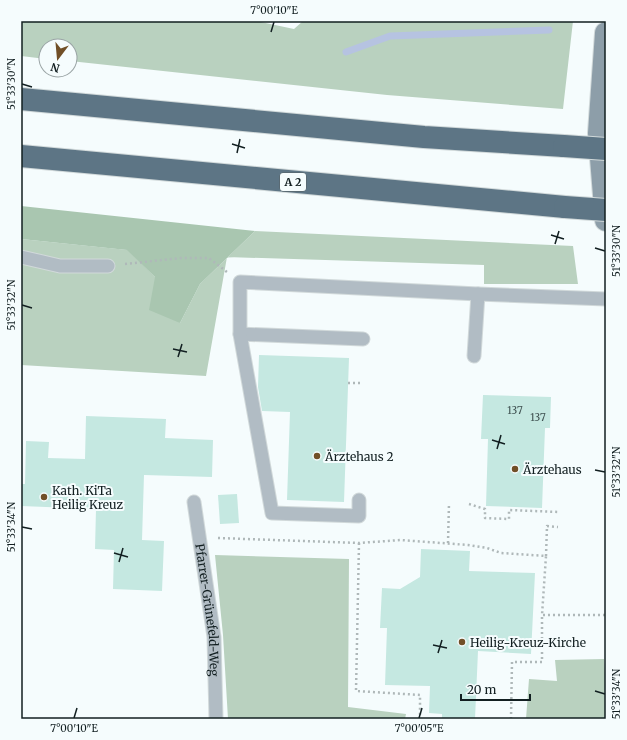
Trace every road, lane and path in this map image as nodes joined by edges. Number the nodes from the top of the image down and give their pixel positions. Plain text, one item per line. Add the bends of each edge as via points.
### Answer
1 (606, 33) edge
2 (21, 99) edge
3 (606, 149) edge
4 (21, 156) edge
5 (606, 210) edge
6 (606, 220) edge
7 (21, 257) edge
8 (108, 266) joint
9 (240, 282) junction
10 (478, 294) junction
11 (606, 299) edge
12 (240, 334) junction
13 (363, 339) dead end
14 (474, 356) dead end
15 (348, 383) dead end
16 (362, 383) dead end
17 (359, 500) dead end
18 (194, 502) dead end
19 (449, 503) dead end
20 (469, 504) dead end
21 (559, 512) dead end
22 (558, 527) dead end
23 (200, 537) junction
24 (359, 543) junction
25 (448, 543) junction
26 (546, 556) junction
27 (542, 615) junction
28 (606, 615) edge
29 (216, 719) edge
30 (420, 719) edge
31 (511, 719) edge

1 - 6 main road via 599,133
2 - 3 highway, bridge via 424,137
4 - 5 highway, A 2, bridge
7 - 8 lane via 60,266
8 - 9 path via 181,258 209,258
9 - 10 lane
9 - 12 lane
10 - 11 lane
10 - 14 lane
12 - 13 lane
12 - 17 lane via 272,513 359,516
15 - 16 path
18 - 23 lane, Pfarrer-Grünefeld-Weg
19 - 25 path
20 - 21 path via 485,509 485,518 509,519 509,510
22 - 26 path via 547,526
23 - 24 path
23 - 29 lane, Pfarrer-Grünefeld-Weg via 214,637
24 - 25 path via 401,540
24 - 30 path via 356,690 420,695
25 - 26 path via 487,548 501,553
26 - 27 path
27 - 28 path
27 - 31 path via 542,662 512,662

